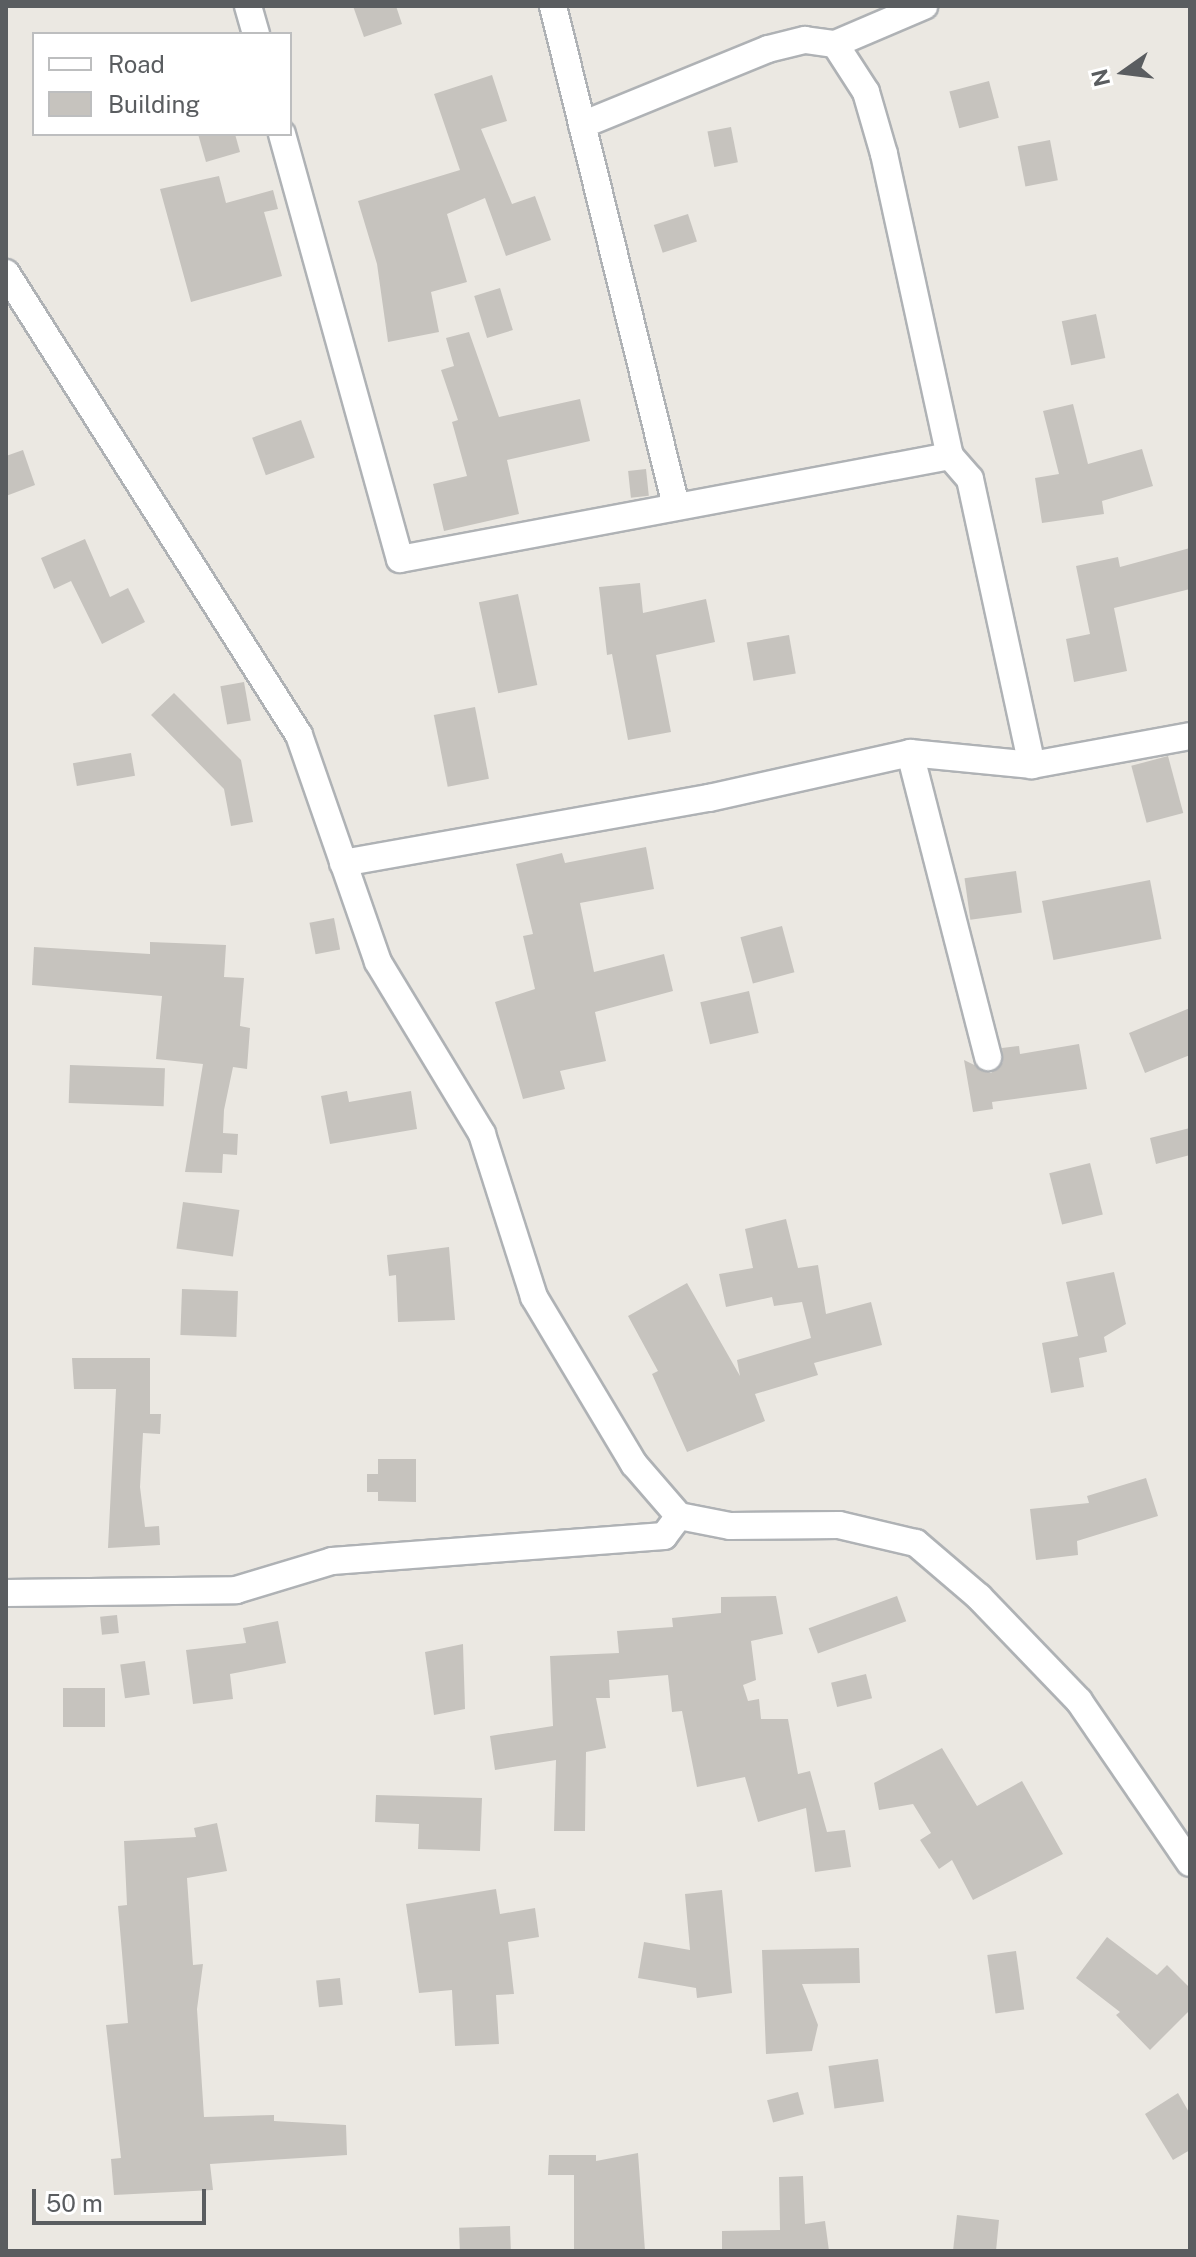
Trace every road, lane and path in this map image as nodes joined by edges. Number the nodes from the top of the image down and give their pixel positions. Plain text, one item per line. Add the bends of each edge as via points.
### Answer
1 (248, 6) edge
2 (553, 6) edge
3 (924, 6) edge
4 (255, 32) edge
5 (835, 44) junction
6 (582, 125) junction
7 (283, 136) edge
8 (6, 273) edge
9 (950, 456) junction
10 (676, 506) junction
11 (1190, 736) edge
12 (910, 753) junction
13 (1032, 765) junction
14 (343, 863) junction
15 (988, 1057) dead end
16 (679, 1516) junction
17 (6, 1593) edge
18 (1190, 1863) edge

1 - 4 street
2 - 6 street
3 - 5 street
5 - 6 street via 805,40 768,49
5 - 9 street via 866,92 884,154
6 - 10 street
7 - 10 street via 393,553 407,560
8 - 14 street via 299,735
9 - 10 street
9 - 13 street via 970,479
11 - 13 street
12 - 13 street
12 - 14 street via 709,798
12 - 15 street
14 - 16 street via 378,962 482,1134 534,1297 634,1464
16 - 17 street via 664,1536 332,1561 236,1590
16 - 18 street via 730,1526 839,1525 916,1543 979,1597 1079,1701

